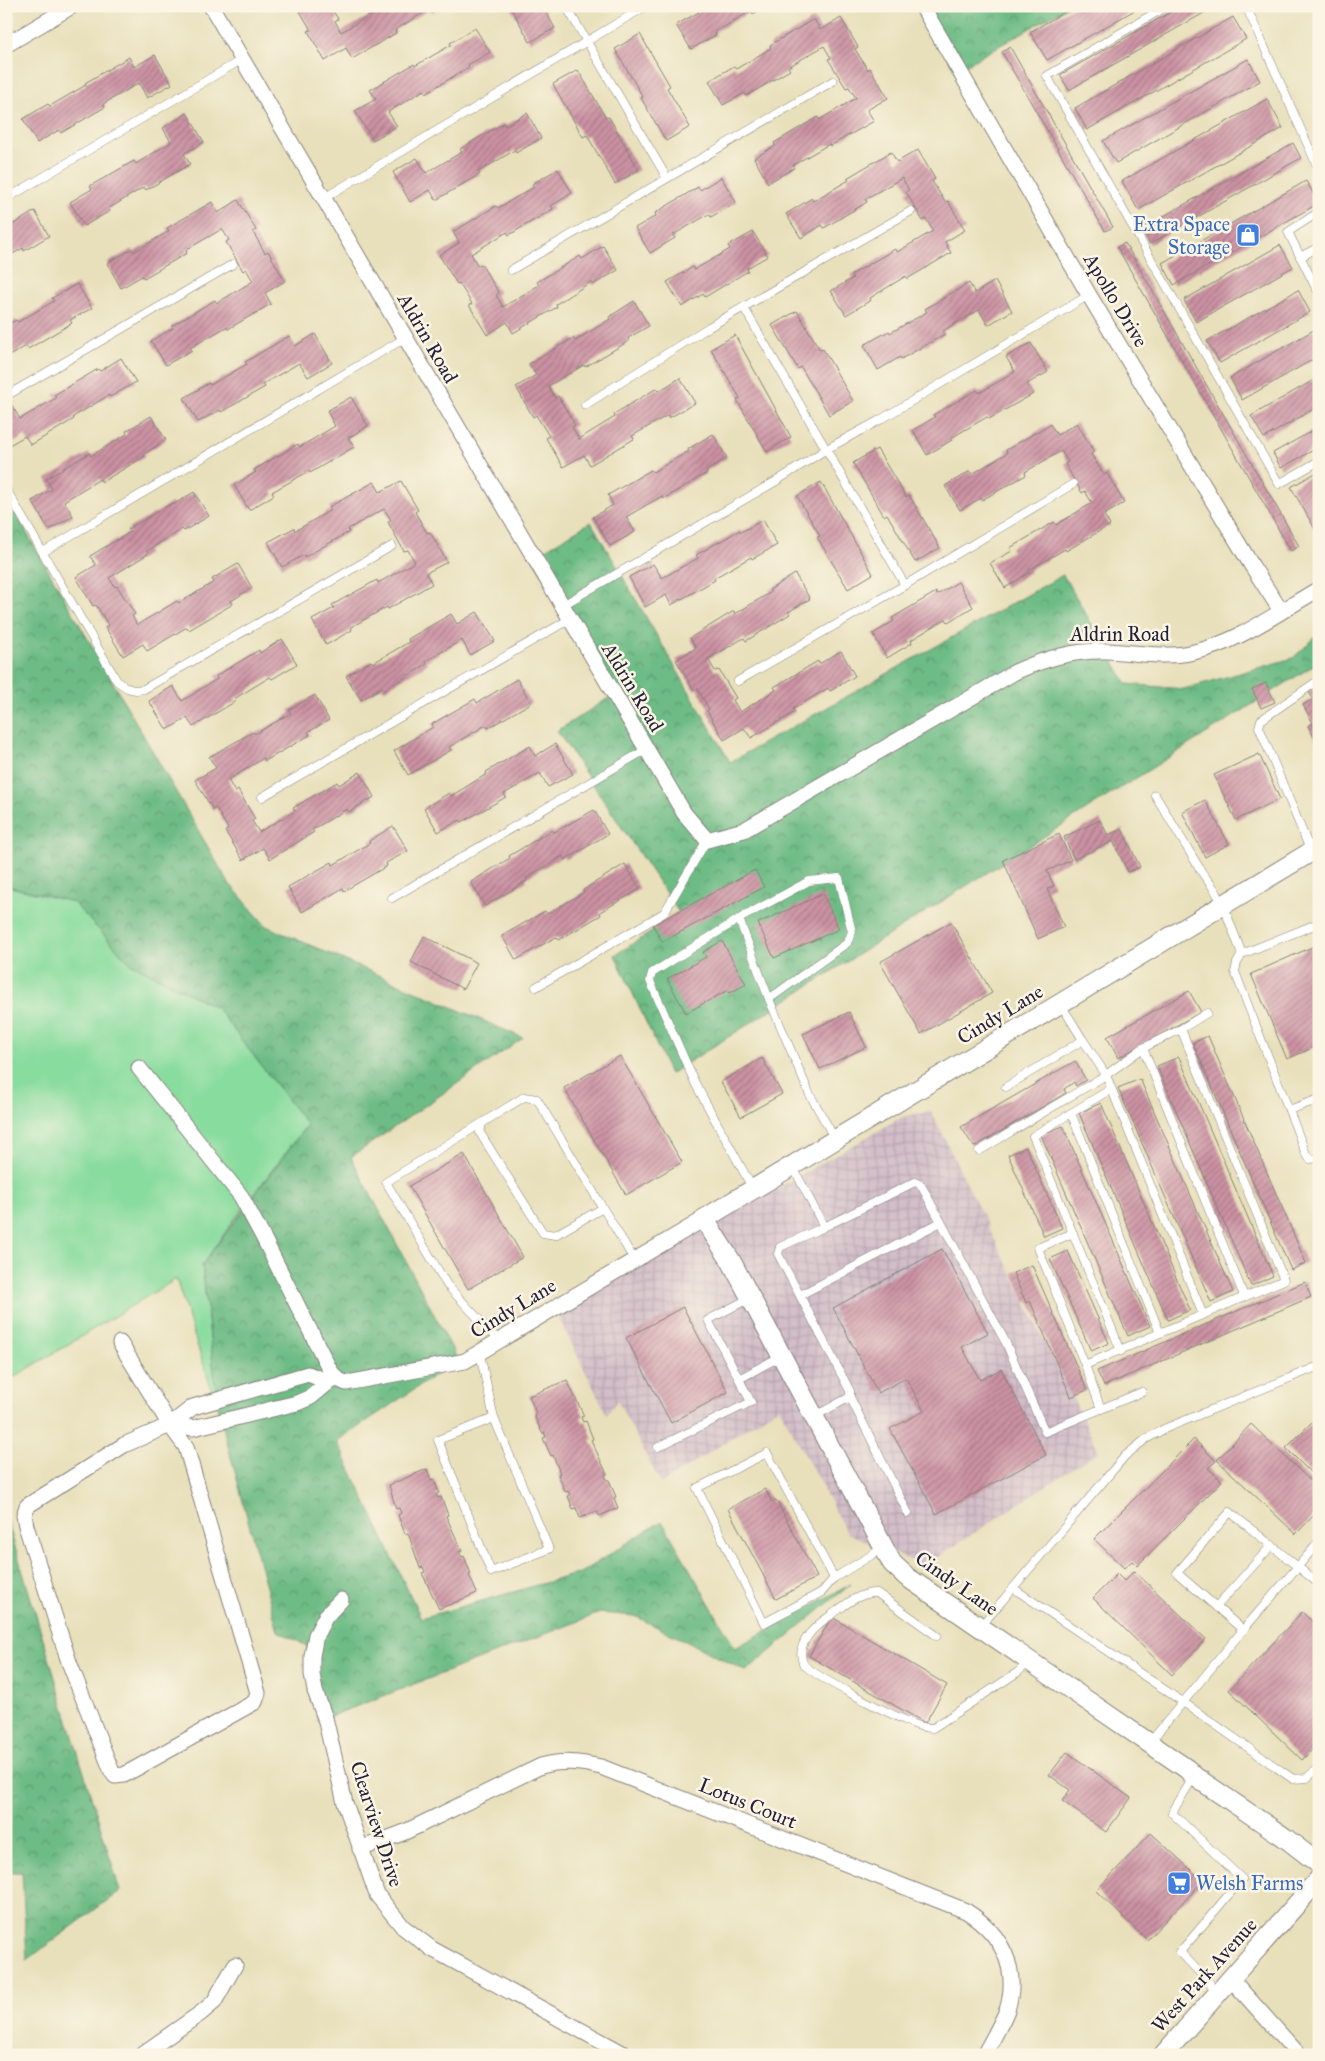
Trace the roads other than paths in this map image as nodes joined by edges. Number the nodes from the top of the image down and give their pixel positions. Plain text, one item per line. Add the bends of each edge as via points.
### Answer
1 (72, 6) edge
2 (211, 6) edge
3 (566, 6) edge
4 (646, 6) edge
5 (922, 6) edge
6 (1166, 6) edge
7 (1246, 6) edge
8 (9, 38) edge
9 (587, 42) junction
10 (242, 60) junction
11 (832, 81) dead end
12 (1319, 170) edge
13 (667, 178) junction
14 (324, 198) junction
15 (6, 199) edge
16 (911, 211) dead end
17 (1319, 212) edge
18 (1319, 247) edge
19 (1300, 257) junction
20 (233, 264) dead end
21 (511, 270) dead end
22 (1319, 291) edge
23 (1090, 295) junction
24 (744, 308) junction
25 (405, 338) junction
26 (6, 396) edge
27 (584, 405) dead end
28 (825, 450) junction
29 (1319, 461) edge
30 (1072, 484) dead end
31 (6, 489) edge
32 (392, 546) dead end
33 (43, 552) junction
34 (905, 584) junction
35 (1319, 589) edge
36 (563, 605) junction
37 (1281, 611) junction
38 (570, 619) junction
39 (1319, 680) edge
40 (738, 681) dead end
41 (647, 749) junction
42 (1155, 795) dead end
43 (262, 797) dead end
44 (707, 840) junction
45 (1315, 849) edge
46 (392, 898) dead end
47 (1223, 905) junction
48 (739, 919) junction
49 (1319, 923) edge
50 (1242, 954) junction
51 (536, 987) dead end
52 (769, 998) junction
53 (1060, 1003) junction
54 (1207, 1013) dead end
55 (1181, 1029) junction
56 (1083, 1040) junction
57 (1143, 1048) junction
58 (139, 1068) dead end
59 (1106, 1075) junction
60 (1006, 1087) dead end
61 (1112, 1089) junction
62 (1319, 1099) edge
63 (1289, 1110) junction
64 (1071, 1113) junction
65 (482, 1123) junction
66 (835, 1139) junction
67 (979, 1151) dead end
68 (1319, 1158) edge
69 (792, 1165) junction
70 (754, 1188) junction
71 (603, 1208) junction
72 (704, 1218) junction
73 (941, 1222) junction
74 (824, 1227) junction
75 (1073, 1233) junction
76 (635, 1261) junction
77 (800, 1295) junction
78 (1244, 1296) junction
79 (750, 1298) junction
80 (1203, 1315) junction
81 (1160, 1333) junction
82 (500, 1342) junction
83 (120, 1343) dead end
84 (1122, 1351) junction
85 (480, 1354) junction
86 (782, 1356) junction
87 (1085, 1365) junction
88 (1319, 1366) edge
89 (332, 1378) junction
90 (739, 1379) junction
91 (1142, 1392) dead end
92 (850, 1397) junction
93 (1102, 1409) junction
94 (813, 1417) junction
95 (494, 1418) junction
96 (170, 1425) junction
97 (658, 1447) dead end
98 (908, 1513) dead end
99 (1319, 1542) edge
100 (1272, 1545) junction
101 (883, 1548) junction
102 (1298, 1566) junction
103 (834, 1578) junction
104 (1319, 1584) edge
105 (1013, 1588) junction
106 (341, 1600) dead end
107 (1216, 1607) junction
108 (980, 1627) junction
109 (1243, 1630) junction
110 (937, 1636) dead end
111 (1030, 1661) junction
112 (1183, 1702) junction
113 (1149, 1743) junction
114 (1319, 1767) edge
115 (1194, 1776) junction
116 (360, 1849) junction
117 (1319, 1864) edge
118 (1319, 1879) edge
119 (235, 1965) dead end
120 (1225, 1986) junction
121 (141, 2055) edge
122 (626, 2055) edge
123 (984, 2055) edge
124 (1163, 2055) edge
125 (1299, 2055) edge

1 - 8 street
2 - 10 street, Aldrin Road
3 - 9 lane
4 - 9 lane
5 - 23 street, Apollo Drive
6 - 29 lane via 1047,76 1279,484
7 - 12 lane
9 - 13 lane
9 - 14 lane
10 - 14 street, Aldrin Road
10 - 15 lane
11 - 13 lane
13 - 21 lane
14 - 25 street, Aldrin Road
16 - 24 lane
17 - 19 lane via 1288,232
18 - 19 lane
19 - 22 lane
20 - 26 lane
23 - 28 lane
23 - 37 street, Apollo Drive
24 - 27 lane
24 - 28 lane
25 - 33 lane
25 - 36 street, Aldrin Road
28 - 34 lane
28 - 36 lane
30 - 34 lane
31 - 33 lane
32 - 33 lane via 136,691 117,681
34 - 40 lane
35 - 37 street, Aldrin Road
36 - 38 street, Aldrin Road
37 - 44 street, Aldrin Road via 1233,638 1194,652 1158,656 1085,651 1036,662 744,830
38 - 41 street, Aldrin Road
38 - 43 lane
39 - 45 lane via 1261,720 1259,727
41 - 44 street, Aldrin Road via 684,813
41 - 46 lane
42 - 47 lane
44 - 51 lane via 664,913
45 - 47 street, Cindy Lane
47 - 50 lane
47 - 53 street, Cindy Lane
48 - 52 lane
48 - 52 lane via 810,881 839,878 852,932 847,943
48 - 70 lane via 652,973 650,981 695,1083
49 - 50 lane
50 - 63 lane via 1236,972
52 - 66 lane via 809,1092
53 - 56 lane
53 - 66 street, Cindy Lane
54 - 55 lane
55 - 57 lane
55 - 78 lane via 1284,1280
56 - 59 lane
56 - 60 lane
57 - 59 lane
57 - 78 lane
58 - 89 street via 241,1196
59 - 61 lane
59 - 67 lane
61 - 64 lane
61 - 80 lane
62 - 63 lane
63 - 68 lane via 1306,1154 1310,1159
64 - 75 lane via 1033,1136
64 - 81 lane
65 - 71 lane via 524,1097 537,1099
65 - 71 lane via 480,1133 542,1233 555,1235
65 - 82 lane via 386,1182 447,1285
66 - 69 street, Cindy Lane
69 - 70 street, Cindy Lane
69 - 74 lane
70 - 72 street, Cindy Lane
71 - 76 lane
72 - 76 street, Cindy Lane
72 - 79 street, Cindy Lane
73 - 74 lane via 921,1185 915,1182
73 - 77 lane
73 - 93 lane via 1006,1343 1045,1432
74 - 77 lane via 780,1248 778,1254
75 - 84 lane
75 - 87 lane via 1038,1248
76 - 82 street, Cindy Lane
77 - 92 lane via 850,1391
78 - 80 lane
79 - 86 street, Cindy Lane
79 - 90 lane via 708,1320
80 - 81 lane
81 - 84 lane
82 - 85 street, Cindy Lane
83 - 96 street
84 - 87 lane
85 - 89 street, Cindy Lane via 446,1366 346,1383
85 - 95 lane
86 - 90 lane
86 - 94 street, Cindy Lane
87 - 93 lane
88 - 105 lane via 1146,1439 1125,1456
89 - 96 street, Cindy Lane via 308,1374 194,1407
89 - 96 street via 311,1397 297,1403 194,1428
90 - 97 lane via 751,1402
91 - 93 lane
92 - 94 lane
92 - 98 lane
94 - 101 street, Cindy Lane
95 - 95 lane via 550,1549 491,1572 438,1440
96 - 96 street via 124,1445 24,1510 26,1526 69,1662 115,1776 124,1775 258,1698 186,1447
99 - 102 lane
100 - 102 lane
100 - 107 lane
100 - 107 lane via 1230,1512 1177,1573
101 - 103 lane
101 - 108 street, Cindy Lane via 892,1563 907,1577
102 - 104 lane
102 - 109 lane
103 - 103 lane via 822,1592 764,1623 697,1488 767,1453
105 - 108 lane
105 - 112 lane
106 - 116 street, Clearview Drive via 326,1616 316,1635 312,1674
107 - 109 lane
108 - 111 street, Cindy Lane
109 - 112 lane
110 - 111 lane via 877,1593 870,1593 854,1599 815,1626 807,1636 802,1657 811,1671 924,1728 933,1728
111 - 113 street, Cindy Lane
112 - 113 lane
112 - 114 lane via 1293,1779 1306,1778
113 - 115 street, Cindy Lane
115 - 117 street, Cindy Lane
115 - 120 lane via 1172,1813 1242,1878 1180,1952
116 - 122 street, Clearview Drive via 377,1895 393,1916 419,1940
116 - 123 street, Lotus Court via 406,1832 541,1766 581,1762 601,1767 966,1911 979,1919 1002,1947 1009,1964 1011,1982 1007,2009
118 - 120 street, West Park Avenue
119 - 121 street via 214,2002
120 - 124 street, West Park Avenue
120 - 125 street

